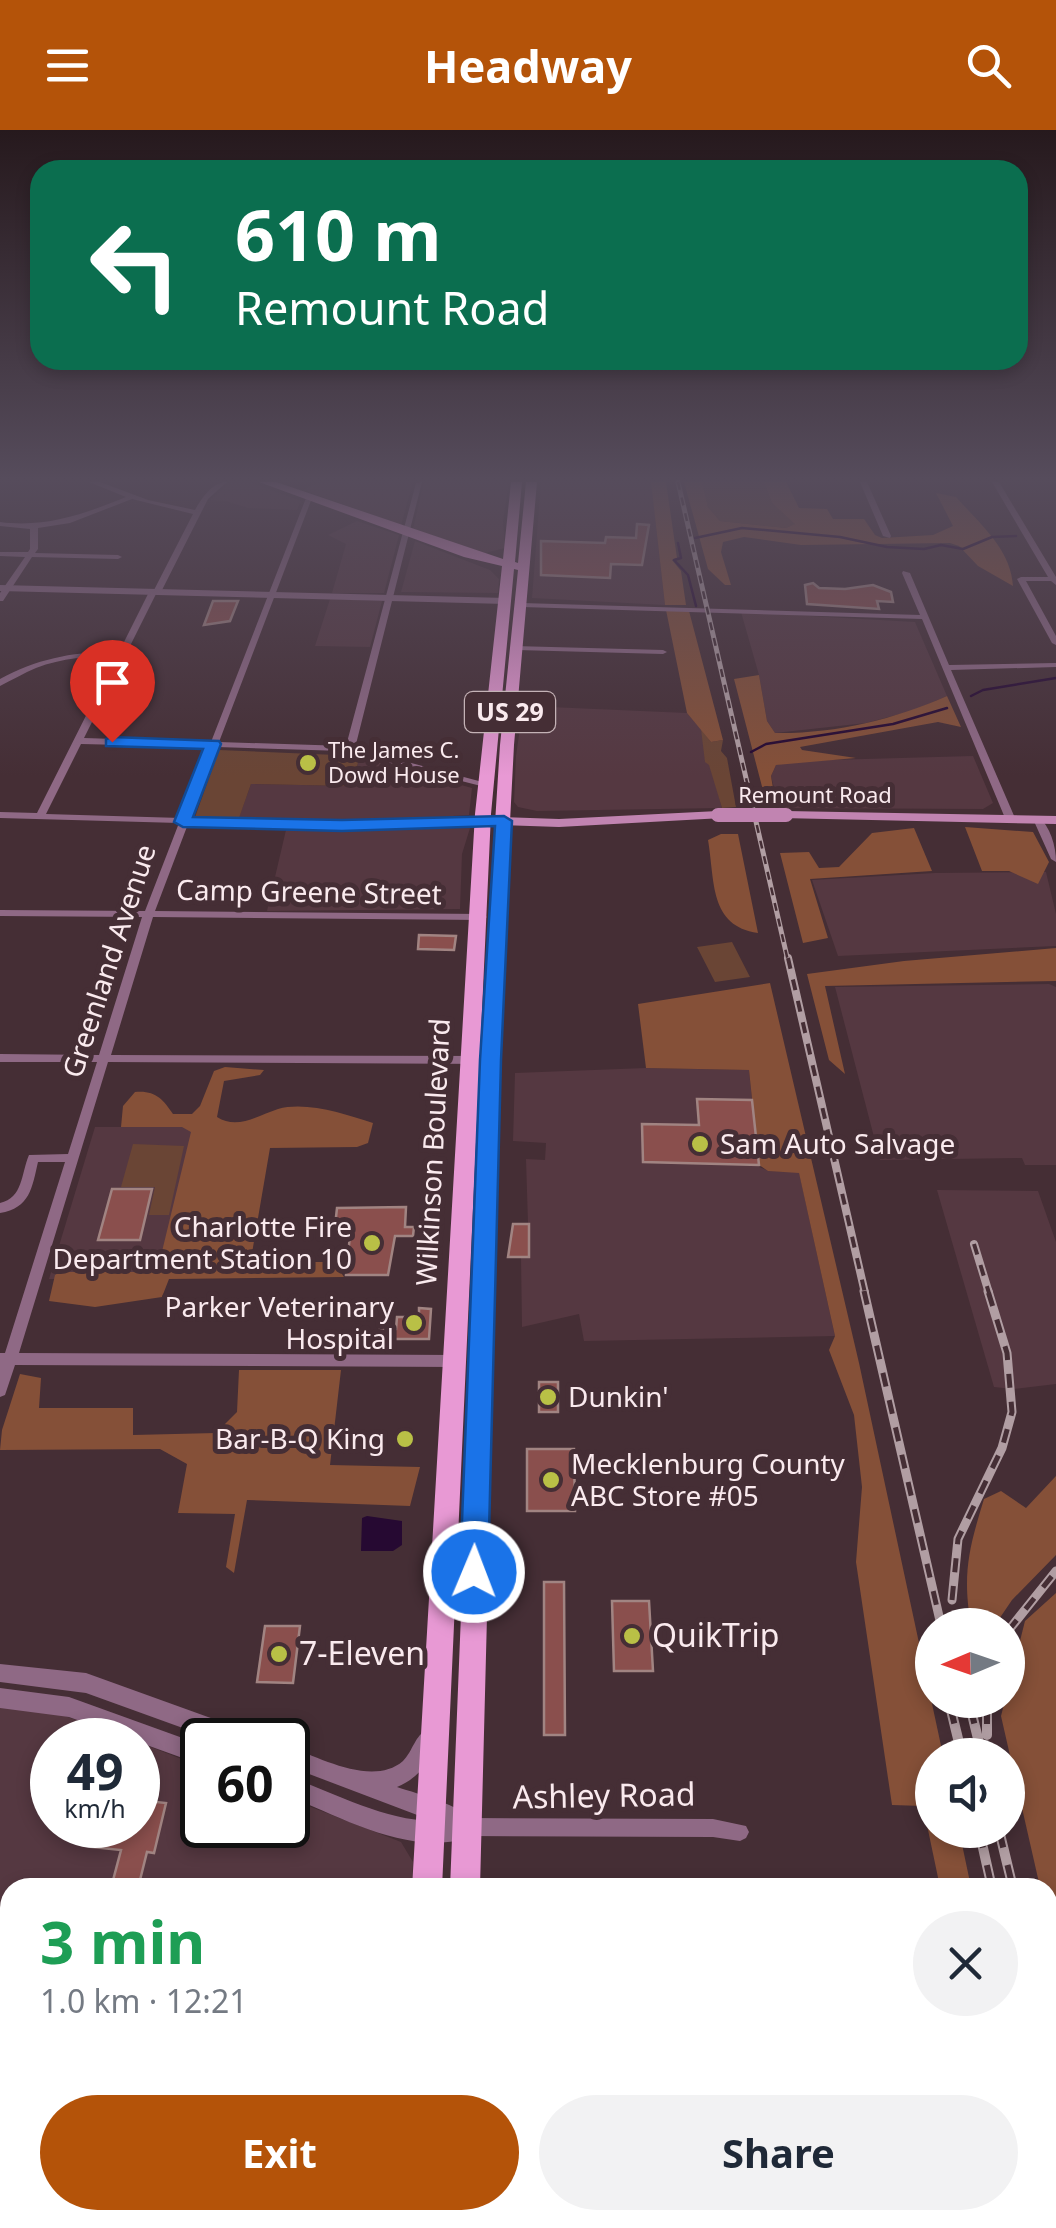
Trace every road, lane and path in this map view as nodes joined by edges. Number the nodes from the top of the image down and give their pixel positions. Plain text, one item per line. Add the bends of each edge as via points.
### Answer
1 (162, 580) edge
2 (277, 580) edge
3 (394, 580) edge
4 (501, 580) edge
5 (512, 580) edge
6 (519, 580) edge
7 (909, 580) edge
8 (1021, 580) edge
9 (3, 589) edge
10 (155, 592) junction
11 (506, 594) junction
12 (271, 595) junction
13 (389, 598) junction
14 (0, 600) edge
15 (522, 604) junction
16 (923, 618) junction
17 (1056, 643) edge
18 (517, 648) junction
19 (663, 652) dead end
20 (122, 654) junction
21 (1056, 666) edge
22 (945, 668) junction
23 (0, 683) edge
24 (77, 741) junction
25 (213, 744) junction
26 (350, 749) junction
27 (485, 784) junction
28 (0, 815) edge
29 (40, 816) junction
30 (1010, 818) junction
31 (1038, 819) junction
32 (1056, 820) edge
33 (504, 821) junction
34 (183, 822) junction
35 (483, 822) junction
36 (1056, 859) edge
37 (149, 912) junction
38 (0, 913) edge
39 (488, 917) junction
40 (0, 1058) edge
41 (102, 1058) junction
42 (482, 1060) junction
43 (72, 1158) junction
44 (0, 1208) edge
45 (5, 1359) edge
46 (469, 1361) junction
47 (0, 1391) edge
48 (0, 1673) edge
49 (3, 1699) edge
50 (185, 1718) edge
51 (436, 1719) junction
52 (180, 1747) edge
53 (310, 1764) edge
54 (342, 1776) junction
55 (310, 1792) edge
56 (431, 1822) junction
57 (468, 1827) junction
58 (740, 1832) dead end
59 (428, 1878) edge
60 (466, 1878) edge

1 - 10 street
2 - 12 street, Greenland Avenue
3 - 13 street
4 - 11 main road
5 - 11 main road, Wilkinson Boulevard / US 29
6 - 15 main road, Wilkinson Boulevard / US 29
7 - 16 street
8 - 17 street
9 - 10 street
9 - 14 street
10 - 12 street
10 - 20 street
11 - 13 street
11 - 27 main road, Wilkinson Boulevard / US 29
12 - 13 street
12 - 25 street, Greenland Avenue
13 - 26 street
15 - 16 street
15 - 18 main road, Wilkinson Boulevard / US 29
16 - 22 street
18 - 19 street
18 - 33 main road, Wilkinson Boulevard / US 29
20 - 23 street via 56,656
20 - 24 street
21 - 22 street
22 - 30 street
24 - 25 street
24 - 29 street
25 - 26 street
25 - 34 street, Greenland Avenue
26 - 27 street
27 - 35 main road, Wilkinson Boulevard / US 29
28 - 29 street, Remount Road
29 - 34 street, Remount Road
30 - 31 main road, Remount Road
30 - 33 main road, Remount Road, bridge
31 - 32 main road, Remount Road
31 - 36 street
33 - 35 main road, Remount Road
33 - 39 main road, Wilkinson Boulevard / US 29
34 - 35 street, Remount Road
34 - 37 street, Greenland Avenue
35 - 39 main road, Wilkinson Boulevard / US 29
37 - 38 street, Camp Greene Street
37 - 39 street, Camp Greene Street
37 - 41 street, Greenland Avenue
39 - 42 main road, Wilkinson Boulevard / US 29
40 - 41 street
41 - 42 street
41 - 43 street, Greenland Avenue
42 - 46 main road, Wilkinson Boulevard / US 29
42 - 46 main road, Wilkinson Boulevard / US 29 via 462,1260
43 - 44 street via 33,1158 21,1200
43 - 45 street, Greenland Avenue
45 - 46 street
45 - 47 street, Greenland Avenue
46 - 51 main road, Wilkinson Boulevard / US 29
46 - 57 main road, Wilkinson Boulevard / US 29 via 476,1489
48 - 50 street via 101,1687
49 - 52 street via 84,1711
51 - 54 street via 420,1759 402,1775 378,1782
51 - 56 main road, Wilkinson Boulevard / US 29
53 - 54 street
54 - 56 street
55 - 56 street, Ashley Road
56 - 57 street, Ashley Road
56 - 59 main road, Wilkinson Boulevard / US 29
57 - 58 street, Ashley Road
57 - 60 main road, Wilkinson Boulevard / US 29

